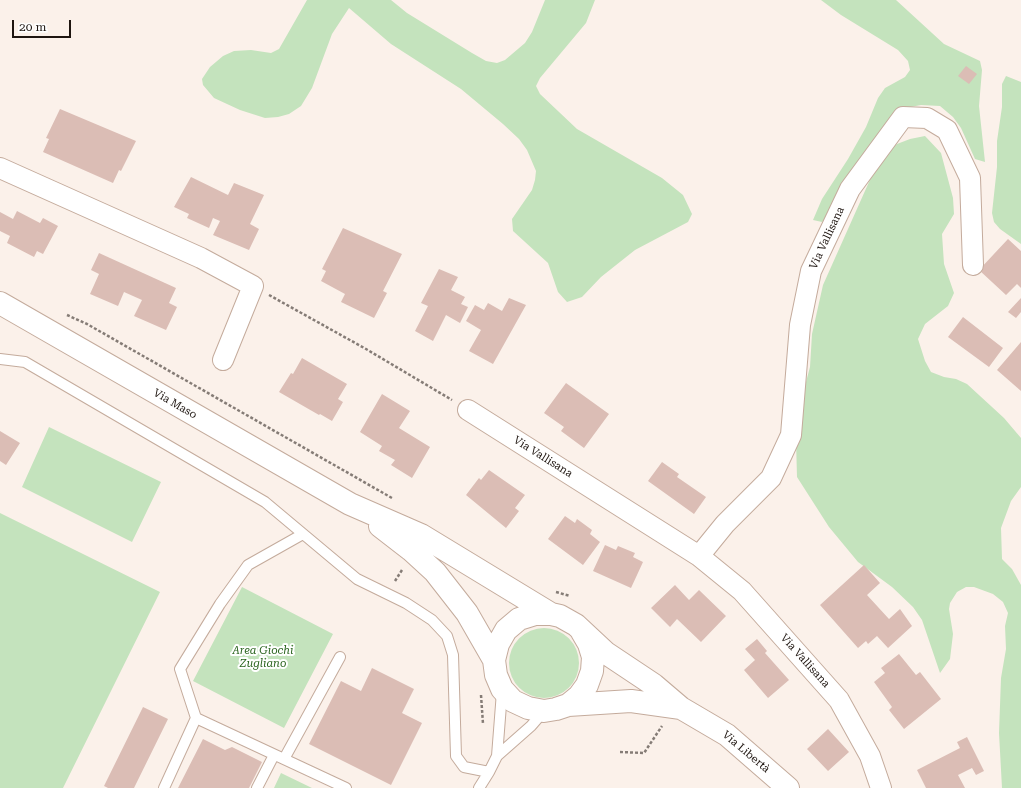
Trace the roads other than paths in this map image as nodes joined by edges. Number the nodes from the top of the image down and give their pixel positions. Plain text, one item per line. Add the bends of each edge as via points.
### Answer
1 (0, 168) edge
2 (973, 265) dead end
3 (0, 303) edge
4 (0, 358) edge
5 (223, 360) dead end
6 (468, 410) road end
7 (350, 504) junction
8 (303, 534) junction
9 (699, 556) junction
10 (551, 614) junction
11 (582, 632) junction
12 (340, 657) dead end
13 (494, 660) junction
14 (502, 689) junction
15 (568, 704) junction
16 (681, 708) junction
17 (544, 711) junction
18 (196, 718) junction
19 (497, 756) junction
20 (279, 757) junction
21 (489, 772) junction
22 (164, 788) edge
23 (258, 788) edge
24 (346, 788) edge
25 (479, 788) edge
26 (788, 788) edge
27 (881, 788) edge

1 - 5 street via 201,258 253,286
2 - 9 street, Via Vallisana via 970,178 947,130 927,118 903,117 850,189 811,270 800,325 791,435 771,478 725,524
3 - 7 main road, Via Maso
4 - 8 lane via 25,362 265,502
6 - 9 street, Via Vallisana
7 - 10 main road via 421,535
7 - 13 main road via 412,550 434,572 467,613
8 - 18 lane via 248,565 220,604 180,669
8 - 21 lane via 357,580 406,603 432,620 447,636 452,655 456,756 464,767
9 - 27 street, Via Vallisana via 742,591 839,700 870,756
10 - 11 main road via 568,620
10 - 13 main road via 535,614 519,619 506,630 498,644
11 - 15 main road via 589,644 592,672 579,696
11 - 16 main road, Via Libertà via 606,653 654,684
12 - 20 lane
13 - 14 main road via 496,675
14 - 17 main road via 523,706
14 - 19 lane
15 - 16 main road, Via Libertà via 631,701
15 - 17 main road
16 - 26 main road, Via Libertà via 727,735
17 - 19 lane
18 - 20 lane
18 - 22 lane
19 - 21 lane
20 - 23 lane
20 - 24 lane
21 - 25 lane

